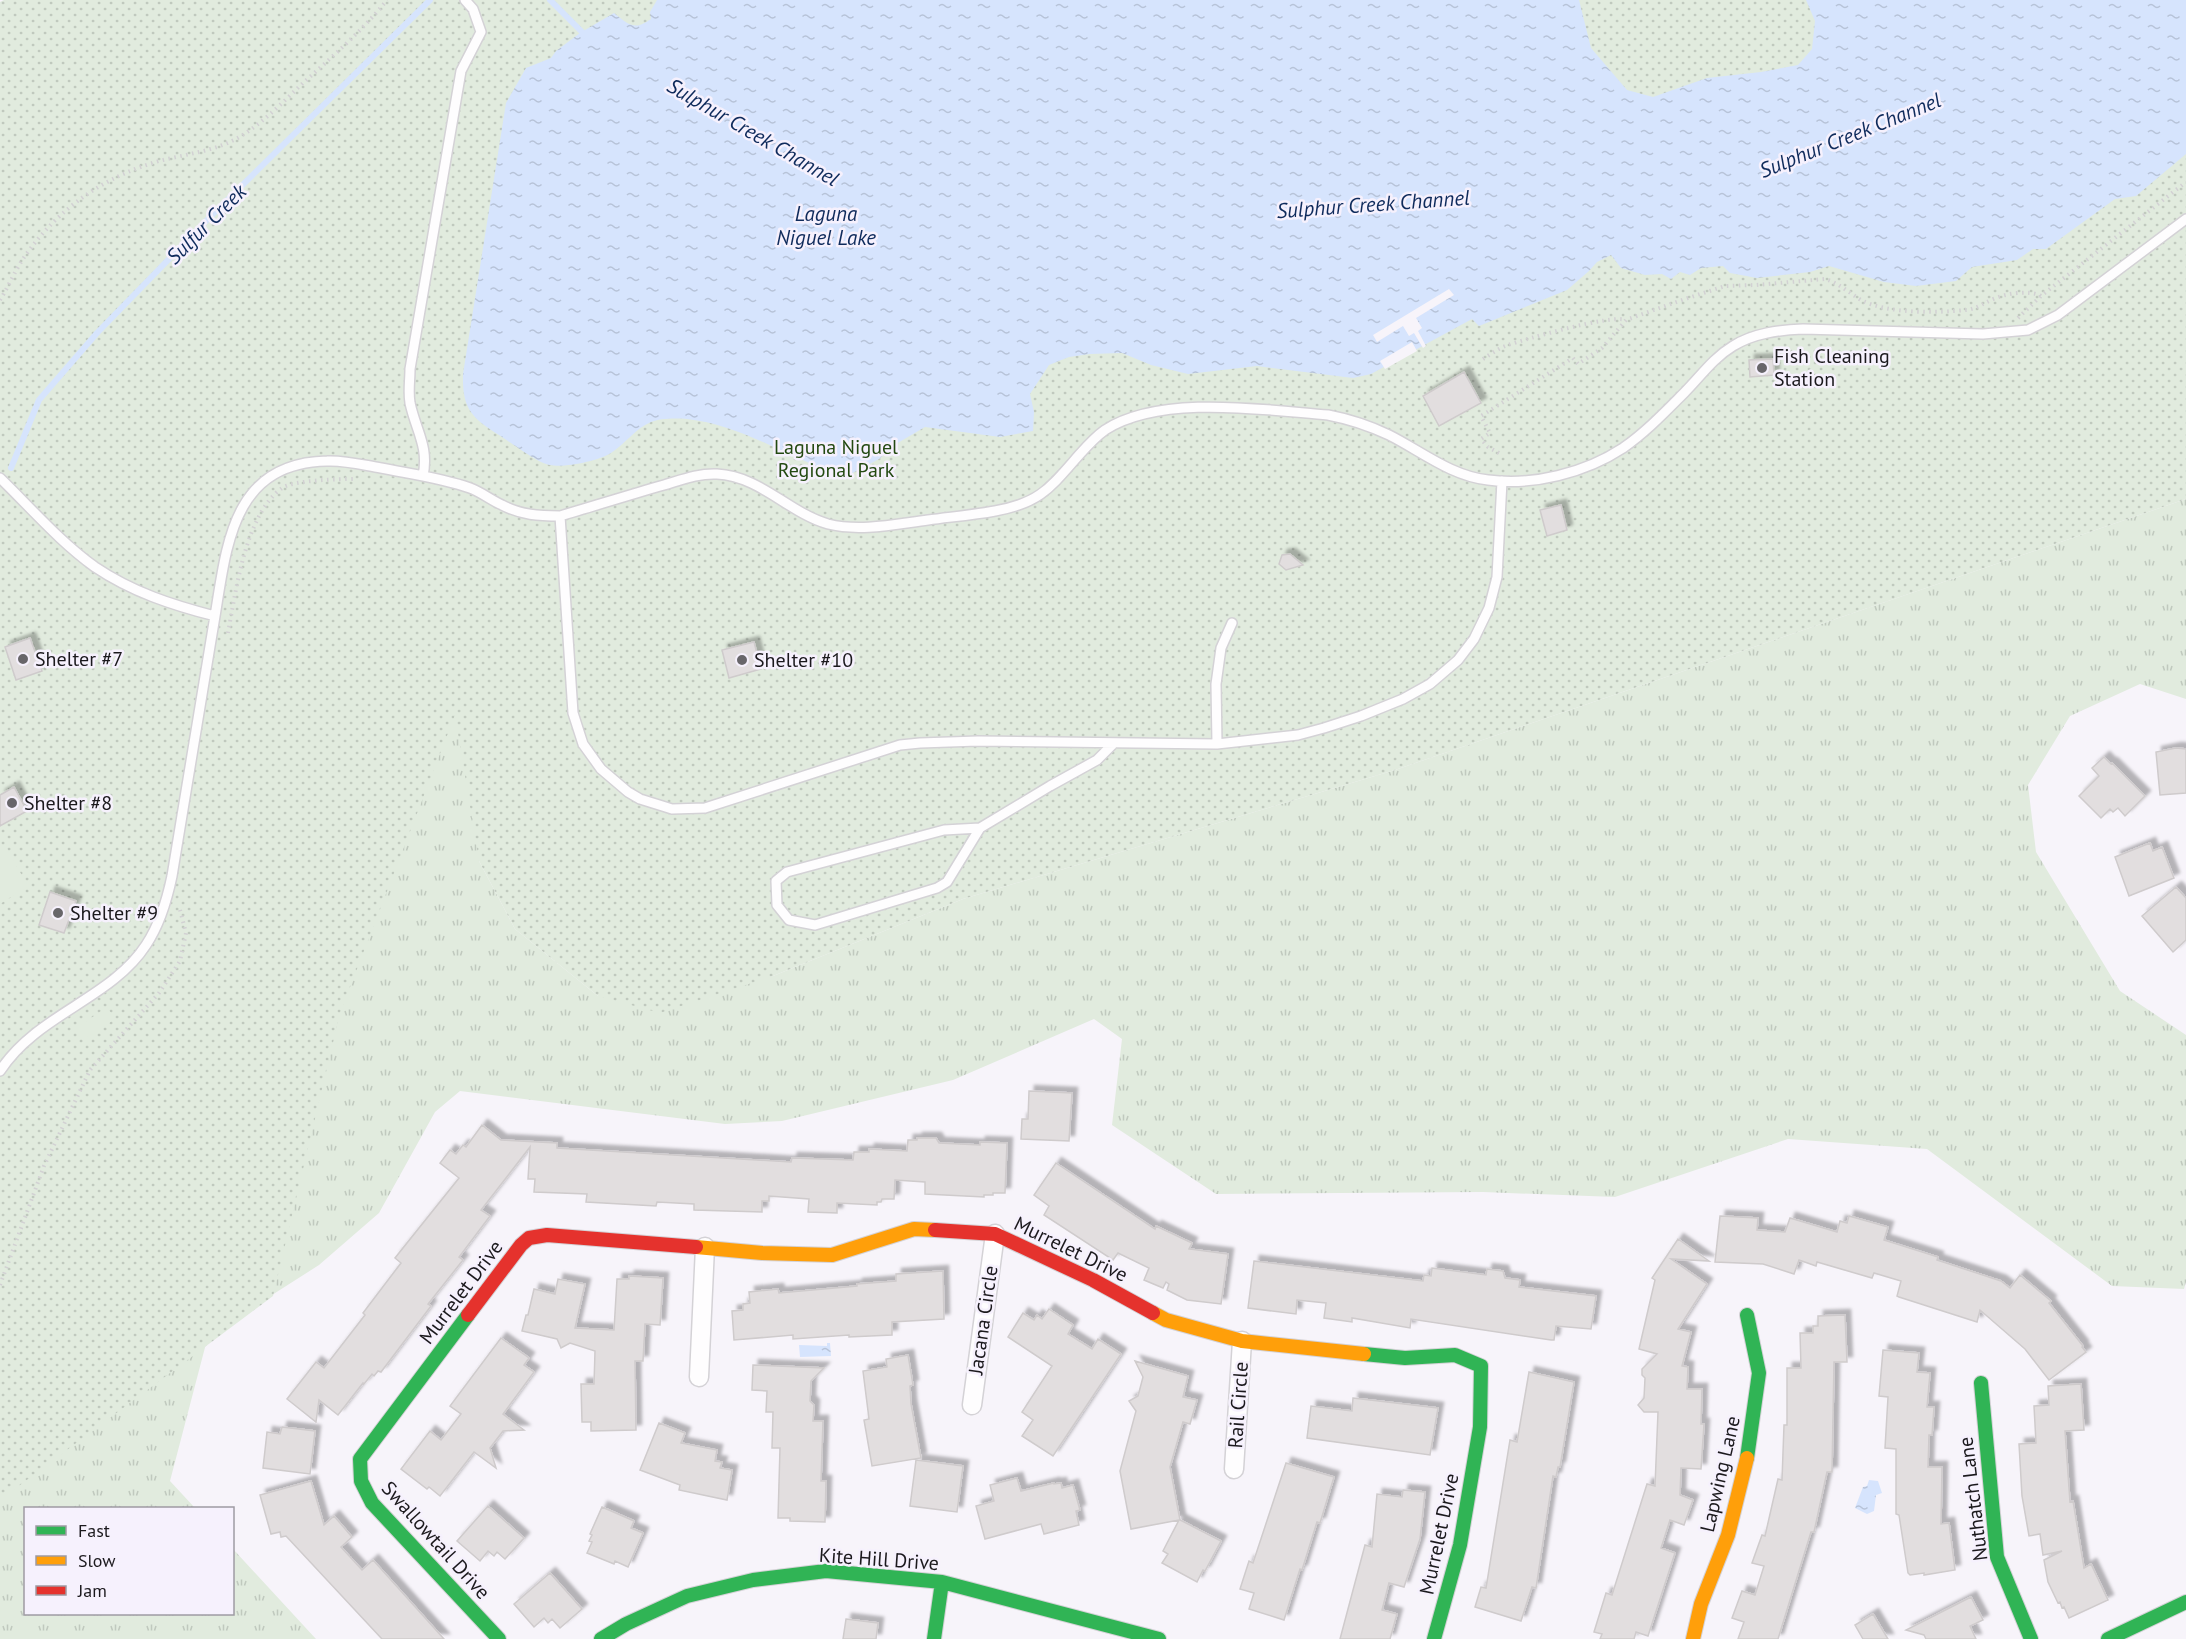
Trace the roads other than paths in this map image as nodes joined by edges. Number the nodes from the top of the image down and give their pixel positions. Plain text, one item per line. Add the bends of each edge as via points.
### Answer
1 (465, 0) edge
2 (2186, 219) edge
3 (423, 476) junction
4 (0, 478) edge
5 (1502, 481) junction
6 (560, 516) junction
7 (215, 616) junction
8 (1232, 623) dead end
9 (1114, 743) junction
10 (1217, 744) junction
11 (980, 828) junction
12 (0, 1071) edge
13 (995, 1234) junction
14 (705, 1246) junction
15 (1748, 1315) dead end
16 (1242, 1341) junction
17 (699, 1377) dead end
18 (1981, 1383) dead end
19 (972, 1406) dead end
20 (360, 1459) joint
21 (1234, 1469) dead end
22 (942, 1582) junction
23 (2186, 1602) edge
24 (629, 1632) edge
25 (499, 1639) edge
26 (601, 1639) edge
27 (934, 1639) edge
28 (1159, 1639) edge
29 (1434, 1639) edge
30 (1694, 1639) edge
31 (2031, 1639) edge
32 (2108, 1639) edge

1 - 3 lane via 473,9 481,32 461,71 410,369 410,400 426,457
2 - 5 lane via 2038,326 2012,333 1803,329 1759,335 1724,352 1651,426 1609,456 1549,477
3 - 6 lane via 472,489 524,513
3 - 7 lane via 327,461 272,474 252,493 237,520 226,551
4 - 7 lane via 95,567 144,594
5 - 6 lane via 1461,474 1389,435 1344,418 1194,408 1142,414 1116,424 1091,442 1045,494 996,511 887,525 838,525 816,519 753,483 715,474 685,479
5 - 10 lane via 1494,592 1478,631 1458,660 1430,684 1361,716 1298,735
6 - 9 lane via 572,703 578,730 601,769 628,792 650,803 672,809 705,808 900,745 960,741
7 - 12 lane via 172,876 154,932 122,970 35,1031
8 - 10 lane via 1221,648 1216,684
9 - 10 lane
9 - 11 lane via 1097,760
11 - 11 lane via 944,830 787,872 776,881 777,905 789,920 815,925 937,888 947,882
13 - 14 street, Murrelet Drive via 914,1229 832,1255
13 - 16 street, Murrelet Drive via 1166,1320
13 - 19 street, Jacana Circle
14 - 17 street
14 - 20 street, Murrelet Drive via 547,1235 529,1238
15 - 30 street, Lapwing Lane via 1759,1373 1746,1464 1728,1535 1701,1604
16 - 21 street, Rail Circle
16 - 29 street, Murrelet Drive via 1405,1358 1455,1355 1480,1366 1480,1427 1460,1545
18 - 31 street, Nuthatch Lane via 1997,1557
20 - 25 street, Swallowtail Drive via 361,1481 372,1503
22 - 24 street, Kite Hill Drive via 826,1571 753,1580 687,1596
22 - 27 street
22 - 28 street, Kite Hill Drive
23 - 32 street
24 - 26 street, Kite Hill Drive

